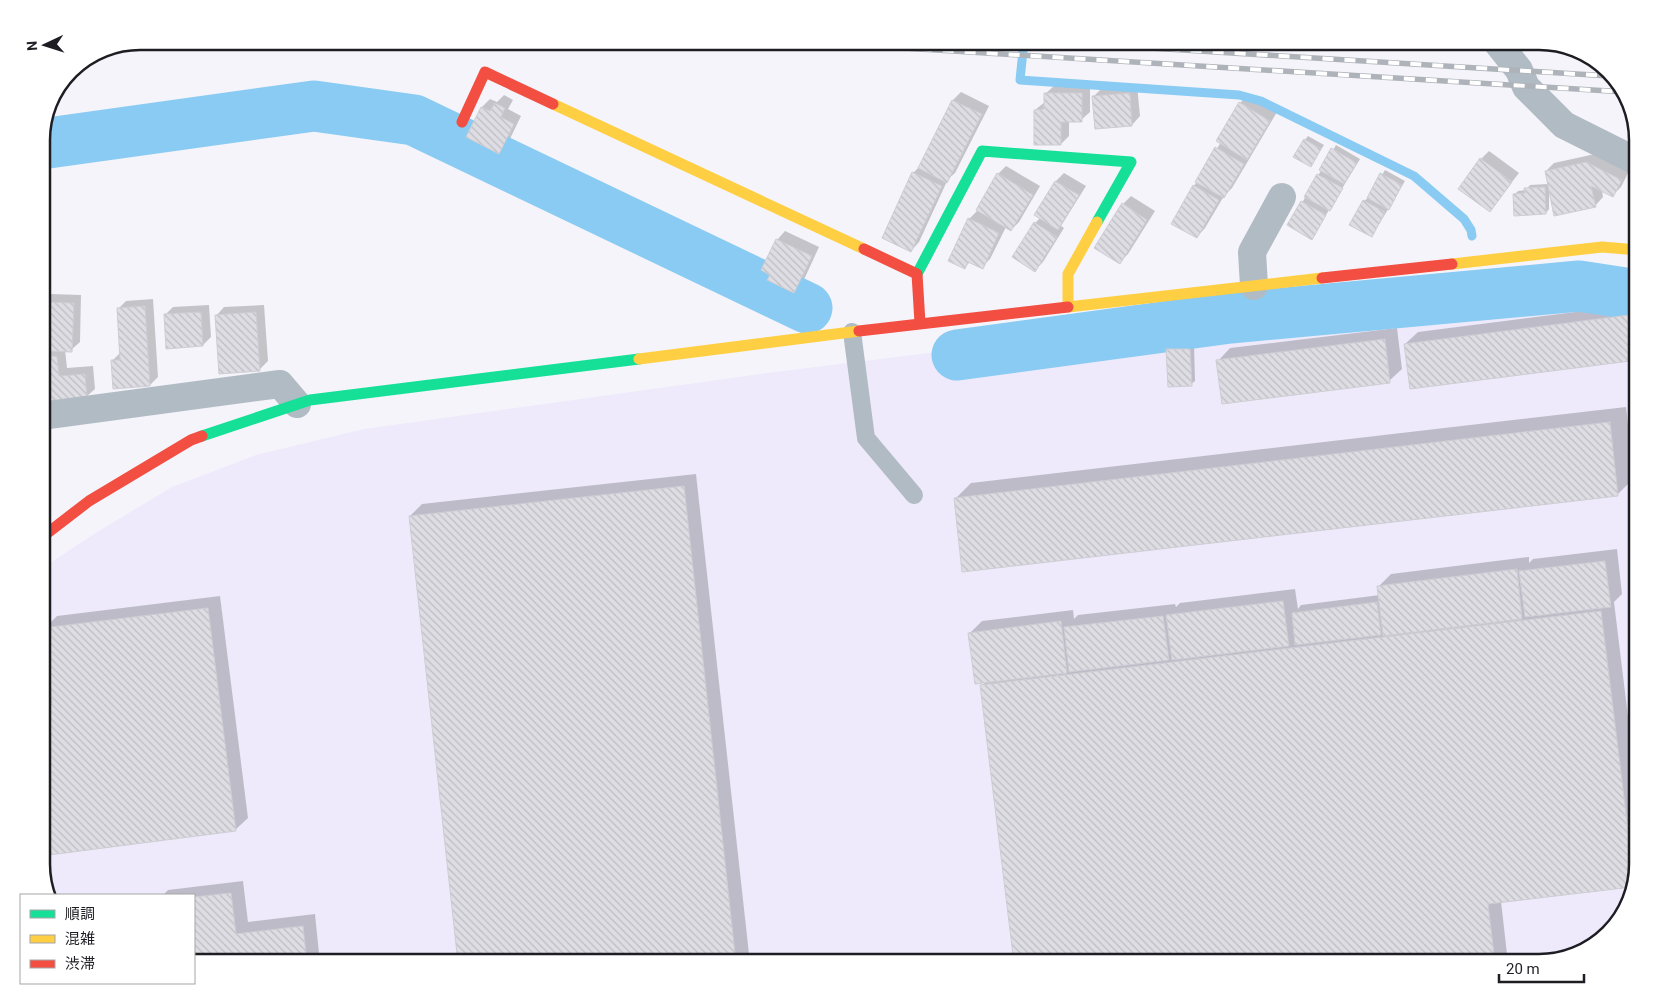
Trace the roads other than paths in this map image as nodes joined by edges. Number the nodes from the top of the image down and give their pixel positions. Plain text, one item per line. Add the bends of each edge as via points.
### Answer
1 (1503, 50) edge
2 (462, 122) dead end
3 (1629, 158) edge
4 (1282, 197) dead end
5 (1629, 250) edge
6 (917, 274) junction
7 (1254, 286) junction
8 (1068, 306) junction
9 (920, 323) junction
10 (852, 332) junction
11 (297, 404) junction
12 (50, 415) edge
13 (914, 495) dead end
14 (50, 532) edge

1 - 3 street via 1519,70 1526,87 1564,125
2 - 6 street via 485,72
4 - 7 street via 1252,252
5 - 7 street via 1602,248
6 - 8 street via 982,151 1131,162 1068,274
6 - 9 street
7 - 8 street
8 - 9 street
9 - 10 street
10 - 11 street
10 - 13 lane via 866,438
11 - 12 street via 280,384
11 - 14 street via 190,440 89,501

